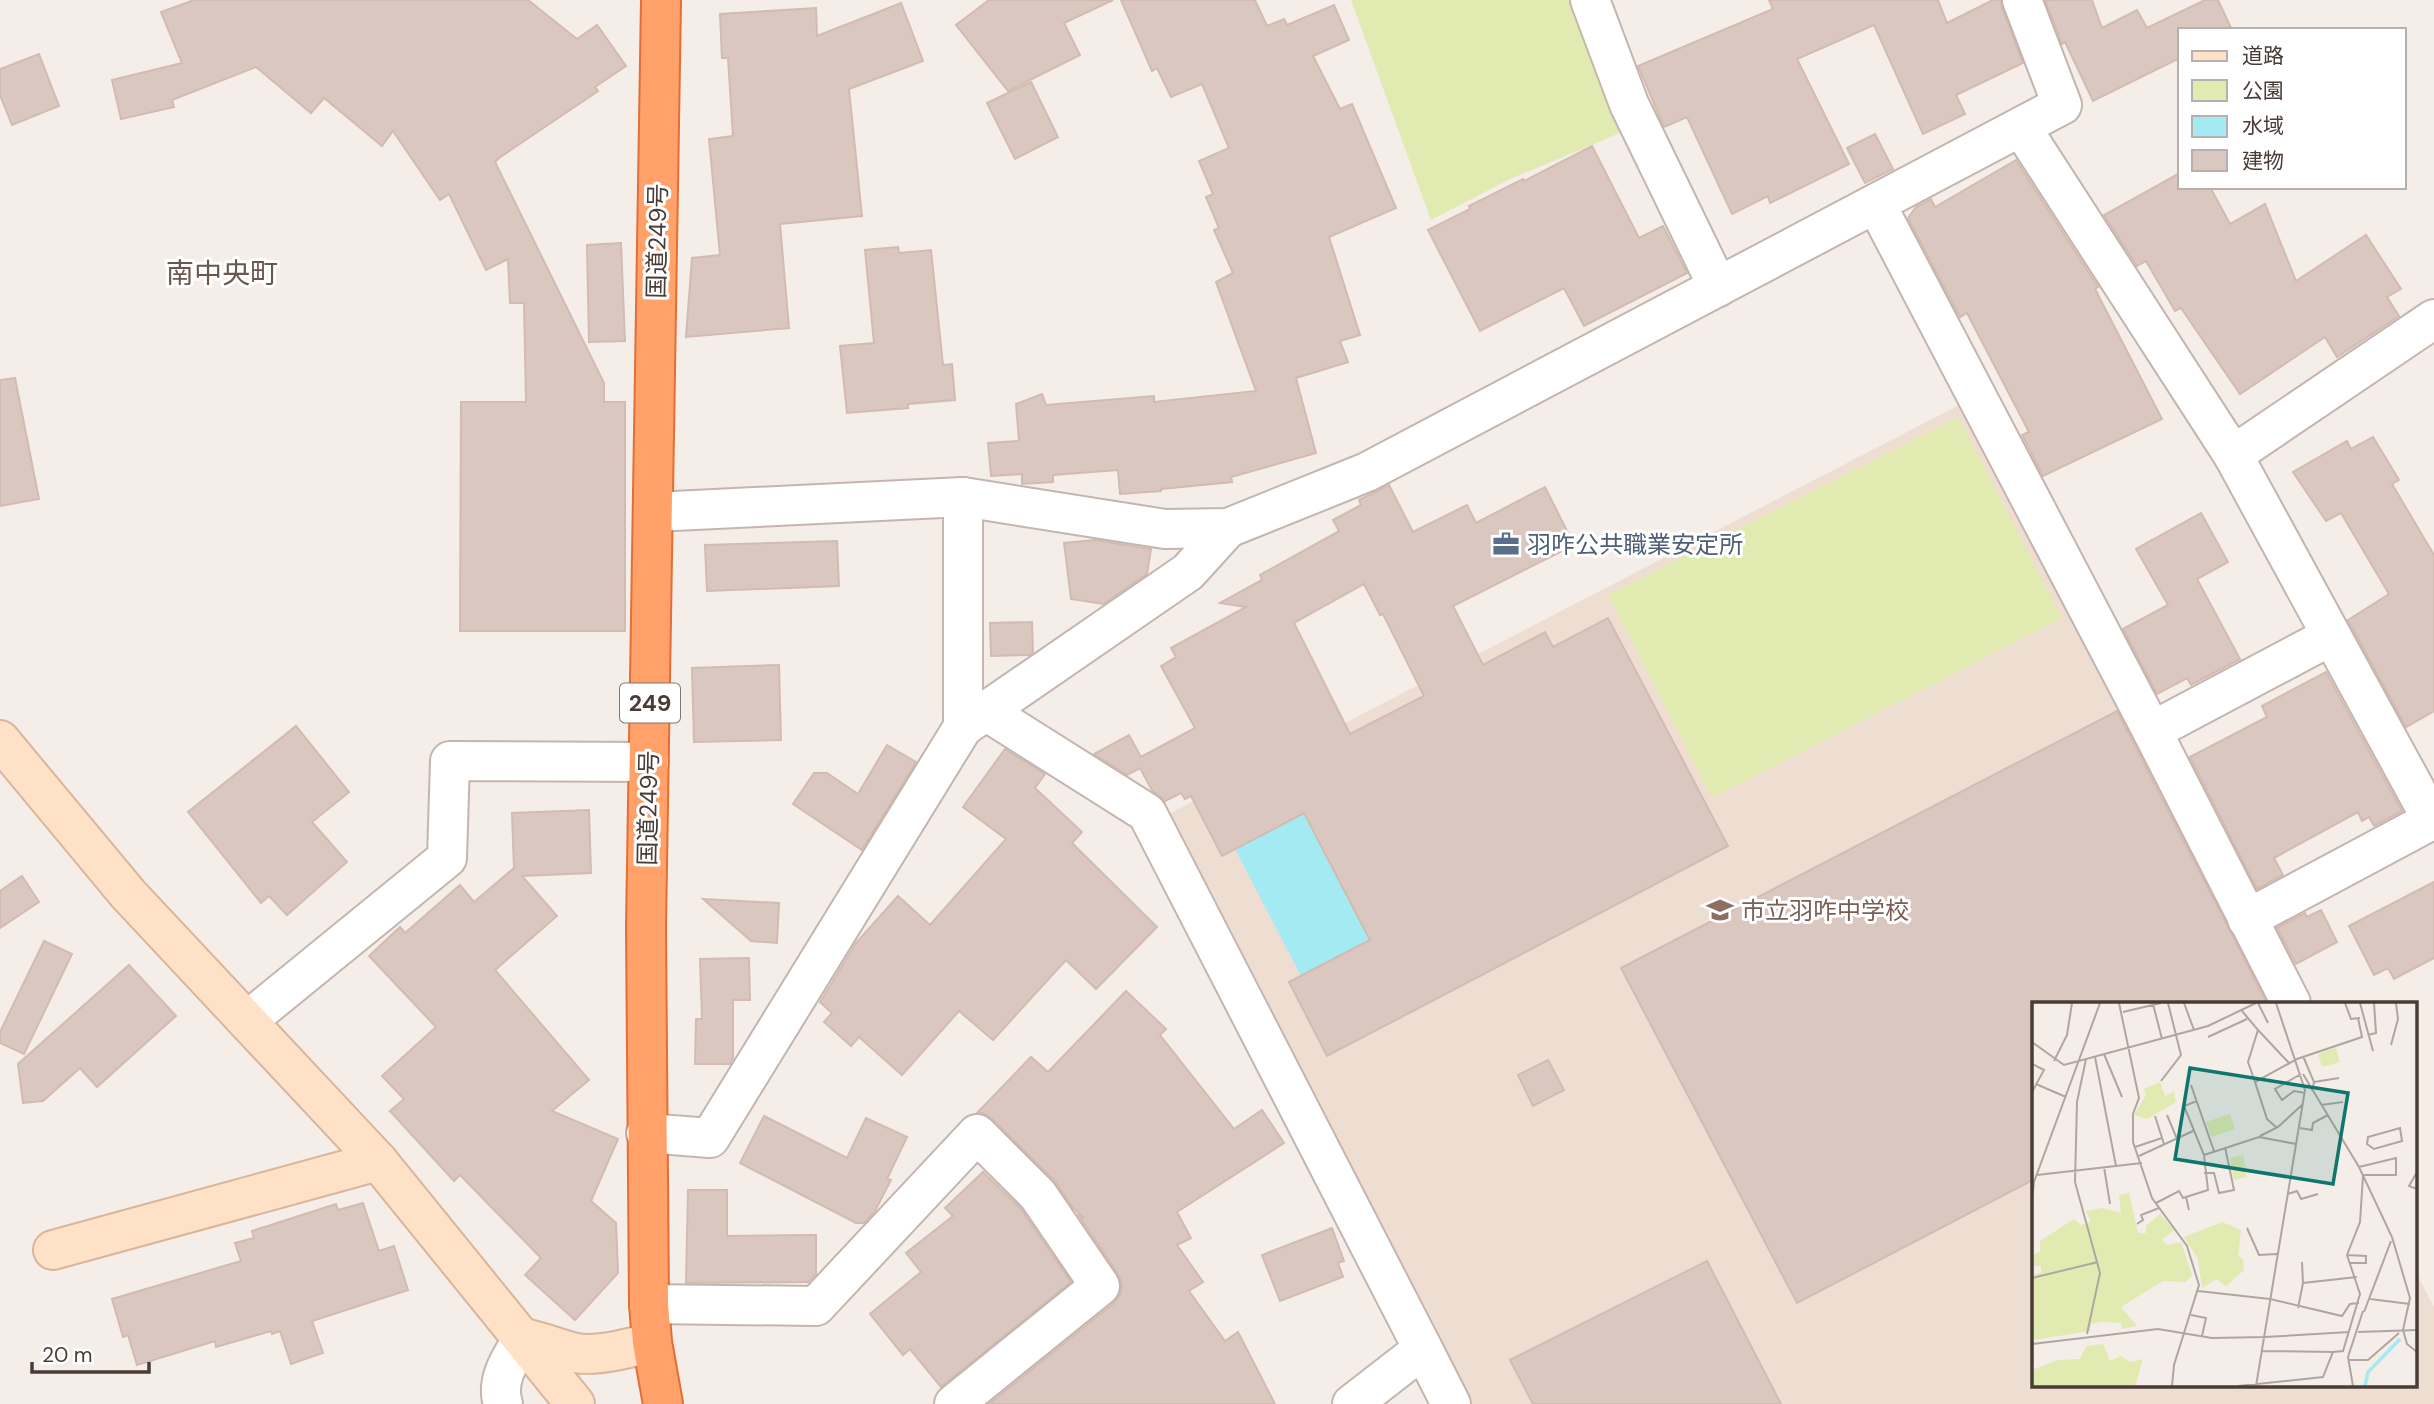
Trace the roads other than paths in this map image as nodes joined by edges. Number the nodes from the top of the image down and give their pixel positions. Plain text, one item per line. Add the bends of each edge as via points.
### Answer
1 (661, 0) edge
2 (1590, 0) edge
3 (2022, 0) edge
4 (2021, 127) junction
5 (1876, 204) junction
6 (1718, 287) junction
7 (2434, 319) edge
8 (2233, 455) junction
9 (963, 497) junction
10 (653, 512) junction
11 (1228, 528) junction
12 (2331, 636) junction
13 (973, 718) junction
14 (2152, 731) junction
15 (0, 740) edge
16 (649, 762) junction
17 (2248, 919) junction
18 (2290, 1002) edge
19 (247, 1021) junction
20 (646, 1133) junction
21 (378, 1161) junction
22 (54, 1250) dead end
23 (649, 1304) junction
24 (523, 1338) junction
25 (652, 1342) junction
26 (1423, 1349) junction
27 (503, 1404) edge
28 (575, 1404) edge
29 (663, 1404) edge
30 (954, 1404) edge
31 (1352, 1404) edge
32 (1451, 1404) edge

1 - 10 highway, 国道249号 / 249
2 - 6 street via 1629,104
3 - 4 street via 2062,105
4 - 5 street
4 - 8 street
5 - 6 street
5 - 14 street
6 - 11 street via 1367,472
7 - 8 street
8 - 12 street
9 - 10 street
9 - 11 street via 1165,528
9 - 13 street
10 - 16 highway, 国道249号 / 249
11 - 13 street via 1188,572
12 - 14 street
12 - 17 street via 2432,820
13 - 20 street via 710,1139
13 - 26 street via 1147,813
14 - 17 street
15 - 19 street via 128,894
16 - 19 street via 450,761 447,858
16 - 20 highway, 国道249号 / 249
17 - 18 street
19 - 21 street
20 - 23 highway, 国道249号 / 249
21 - 22 street
21 - 24 street
23 - 25 highway, 国道249号 / 249
23 - 30 street via 816,1306 977,1134 1038,1195 1100,1286
24 - 25 street via 579,1354
24 - 27 street via 506,1365 500,1395
24 - 28 street
25 - 29 highway, 国道249号 / 249
26 - 31 street
26 - 32 street

